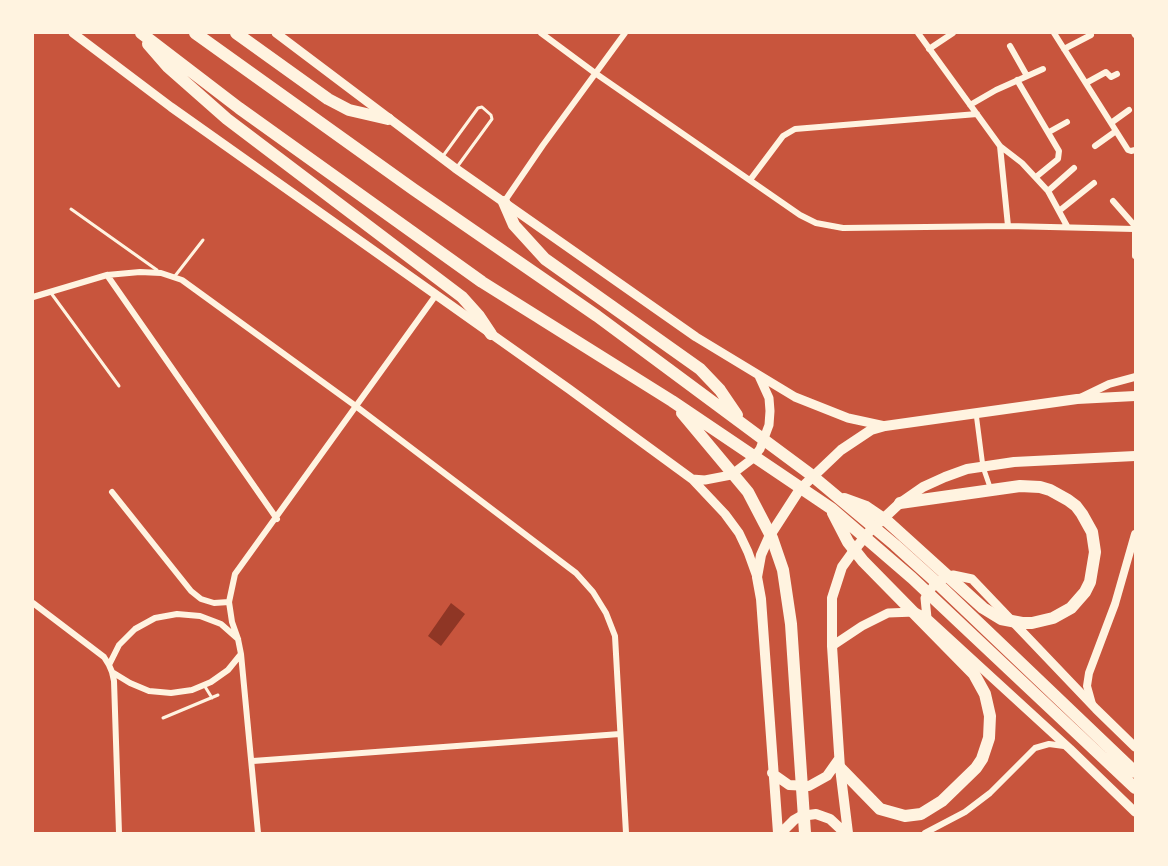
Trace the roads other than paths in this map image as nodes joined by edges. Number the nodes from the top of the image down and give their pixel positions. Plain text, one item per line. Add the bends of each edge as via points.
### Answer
1 (73, 33) edge
2 (195, 33) edge
3 (236, 33) edge
4 (276, 33) edge
5 (541, 33) edge
6 (625, 33) edge
7 (918, 33) edge
8 (953, 33) edge
9 (1054, 33) edge
10 (142, 34) edge
11 (1091, 35) dead end
12 (1010, 46) dead end
13 (929, 49) junction
14 (1064, 50) junction
15 (1043, 69) dead end
16 (596, 73) junction
17 (1117, 74) dead end
18 (1027, 76) junction
19 (1017, 80) junction
20 (1086, 83) junction
21 (970, 105) junction
22 (1129, 110) dead end
23 (977, 114) junction
24 (388, 119) junction
25 (1067, 122) dead end
26 (1111, 123) junction
27 (1116, 131) junction
28 (1049, 132) junction
29 (1000, 146) junction
30 (1095, 146) dead end
31 (1135, 150) edge
32 (441, 158) junction
33 (455, 168) junction
34 (1074, 168) dead end
35 (1036, 177) junction
36 (750, 180) junction
37 (1094, 183) dead end
38 (1048, 191) junction
39 (1113, 201) dead end
40 (504, 202) junction
41 (71, 209) dead end
42 (1059, 211) junction
43 (1008, 225) junction
44 (1067, 226) junction
45 (1135, 227) edge
46 (203, 240) dead end
47 (1135, 256) edge
48 (161, 273) junction
49 (107, 275) junction
50 (174, 278) junction
51 (51, 292) junction
52 (436, 295) junction
53 (33, 297) edge
54 (491, 334) junction
55 (758, 374) junction
56 (1135, 377) edge
57 (119, 386) dead end
58 (1135, 396) edge
59 (1077, 399) junction
60 (672, 401) junction
61 (357, 407) junction
62 (976, 413) junction
63 (740, 422) junction
64 (885, 426) junction
65 (1135, 456) edge
66 (983, 467) junction
67 (692, 479) junction
68 (991, 490) junction
69 (112, 492) dead end
70 (837, 497) junction
71 (900, 503) junction
72 (832, 509) junction
73 (277, 519) junction
74 (1135, 534) edge
75 (757, 577) junction
76 (230, 602) junction
77 (33, 603) edge
78 (927, 618) junction
79 (238, 639) junction
80 (832, 646) junction
81 (242, 654) junction
82 (111, 668) junction
83 (204, 685) junction
84 (218, 695) dead end
85 (212, 698) junction
86 (1096, 709) junction
87 (163, 718) dead end
88 (620, 734) junction
89 (1135, 747) edge
90 (1070, 749) junction
91 (252, 761) junction
92 (840, 763) junction
93 (1135, 772) edge
94 (772, 773) junction
95 (1135, 788) edge
96 (1135, 812) edge
97 (119, 833) edge
98 (258, 833) edge
99 (626, 833) edge
100 (779, 833) edge
101 (805, 833) edge
102 (847, 833) edge
103 (925, 833) edge

1 - 52 main road
2 - 63 highway via 597,316
3 - 24 highway via 328,99 349,110
4 - 24 main road
5 - 16 street
6 - 16 street
7 - 13 street
8 - 13 street
9 - 14 street
10 - 54 highway via 160,59 227,119 462,297
10 - 60 highway via 504,297
11 - 14 street
12 - 18 street
13 - 21 street
14 - 20 street
15 - 18 street
16 - 36 street
16 - 40 street
17 - 20 street via 1111,77 1106,72
18 - 19 street
19 - 21 street
19 - 28 street
20 - 26 street
21 - 23 street
22 - 26 street
23 - 29 street
23 - 36 street via 795,129 783,136
24 - 32 main road
25 - 28 street
26 - 27 street
27 - 30 street
27 - 31 street via 1128,150
28 - 35 street via 1059,155
29 - 35 street
29 - 43 street
32 - 33 main road
32 - 33 lane via 482,107 492,118
33 - 40 main road
34 - 38 street
35 - 38 street
36 - 43 street via 800,215 825,226
37 - 42 street
38 - 42 street
39 - 45 street
40 - 55 main road via 696,337
40 - 63 highway via 514,225 532,247 700,369 720,390
41 - 48 lane
42 - 44 street
43 - 44 street
44 - 45 street
45 - 47 street
46 - 50 lane
48 - 49 street
48 - 50 street
49 - 51 street
49 - 73 street
50 - 61 street via 201,292
51 - 53 street
51 - 57 lane
52 - 54 main road
52 - 61 street
54 - 67 main road
55 - 64 main road via 795,398 821,409
55 - 67 main road via 769,398 770,411 770,424 760,449 731,475 712,480
56 - 59 street
58 - 59 main road
59 - 62 main road
60 - 72 highway
60 - 101 highway via 748,492 772,538 783,570 791,624
61 - 73 street
61 - 88 street via 557,557 593,592 615,636
62 - 64 main road
62 - 66 street
63 - 70 highway
64 - 75 main road via 871,430 841,450 800,489 769,537
65 - 66 main road
66 - 68 street
66 - 71 main road via 945,477
67 - 75 main road via 739,533
68 - 70 highway via 1040,487 1059,494 1082,514 1092,532 1095,562 1085,592 1071,608 1043,622 1001,619 983,608 877,514
68 - 71 highway
69 - 76 street via 191,591 208,602
70 - 93 highway via 936,582
71 - 80 main road via 869,532 842,567 832,598
72 - 92 highway via 848,542 863,561 980,684 990,716 986,748 969,776 936,806 913,816 880,809
72 - 95 highway
73 - 76 street via 235,574
74 - 86 street via 1115,604 1089,673 1088,693
75 - 94 main road
76 - 79 street
77 - 82 street via 104,657
78 - 80 main road via 915,612 888,613
78 - 86 main road via 925,598 936,582 953,575 972,579
78 - 90 main road
79 - 81 street
79 - 82 street via 220,624 200,616 177,614 155,618 135,629 119,645
80 - 92 main road
81 - 83 street via 228,670
81 - 91 street
82 - 83 street via 130,684 150,691 171,693
82 - 97 street
83 - 85 lane
84 - 85 lane
85 - 87 lane
86 - 89 main road
88 - 91 street
88 - 99 street
90 - 96 main road
90 - 103 street via 1056,744 1035,748 990,794
91 - 98 street
92 - 94 main road via 810,786 789,785
92 - 102 main road
94 - 100 main road
100 - 102 main road via 801,816 816,814 830,819

